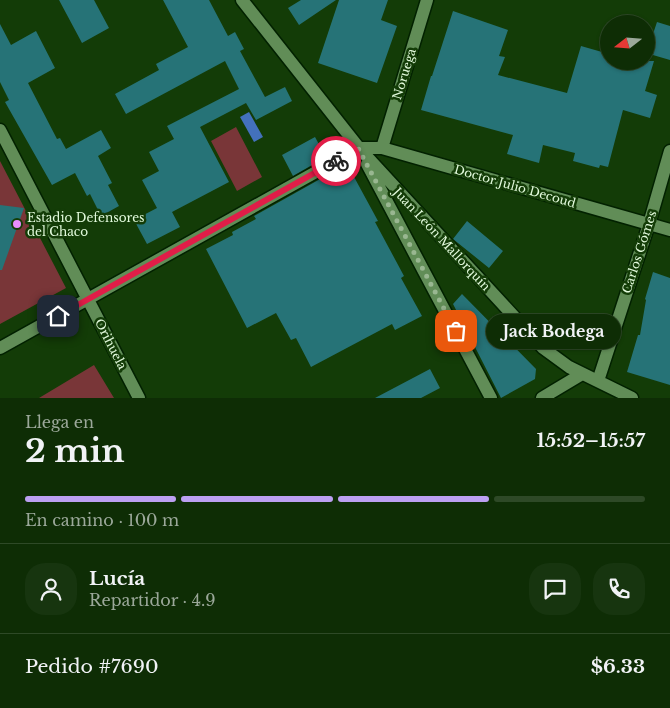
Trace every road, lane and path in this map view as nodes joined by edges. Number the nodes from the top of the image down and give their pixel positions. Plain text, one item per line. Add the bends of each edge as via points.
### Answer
1 (242, 0) edge
2 (426, 0) edge
3 (0, 130) edge
4 (358, 148) junction
5 (382, 148) junction
6 (670, 152) edge
7 (649, 224) junction
8 (670, 230) edge
9 (88, 300) junction
10 (0, 348) edge
11 (582, 374) junction
12 (598, 381) junction
13 (139, 398) edge
14 (492, 398) edge
15 (542, 398) edge
16 (632, 398) edge

1 - 4 street, Juan León Mallorquín
2 - 5 street, Noruega
3 - 9 street, Orihuela
4 - 5 street, Doctor Julio Decoud
4 - 9 street
4 - 11 street, Juan León Mallorquín via 543,348
4 - 14 street
5 - 7 street, Doctor Julio Decoud
6 - 7 street, Carlos Gómes
7 - 8 street, Doctor Julio Decoud
7 - 12 street, Carlos Gómes
9 - 10 street
9 - 13 street, Orihuela
11 - 12 street, Juan León Mallorquín
11 - 15 street
12 - 16 street, Juan León Mallorquín

